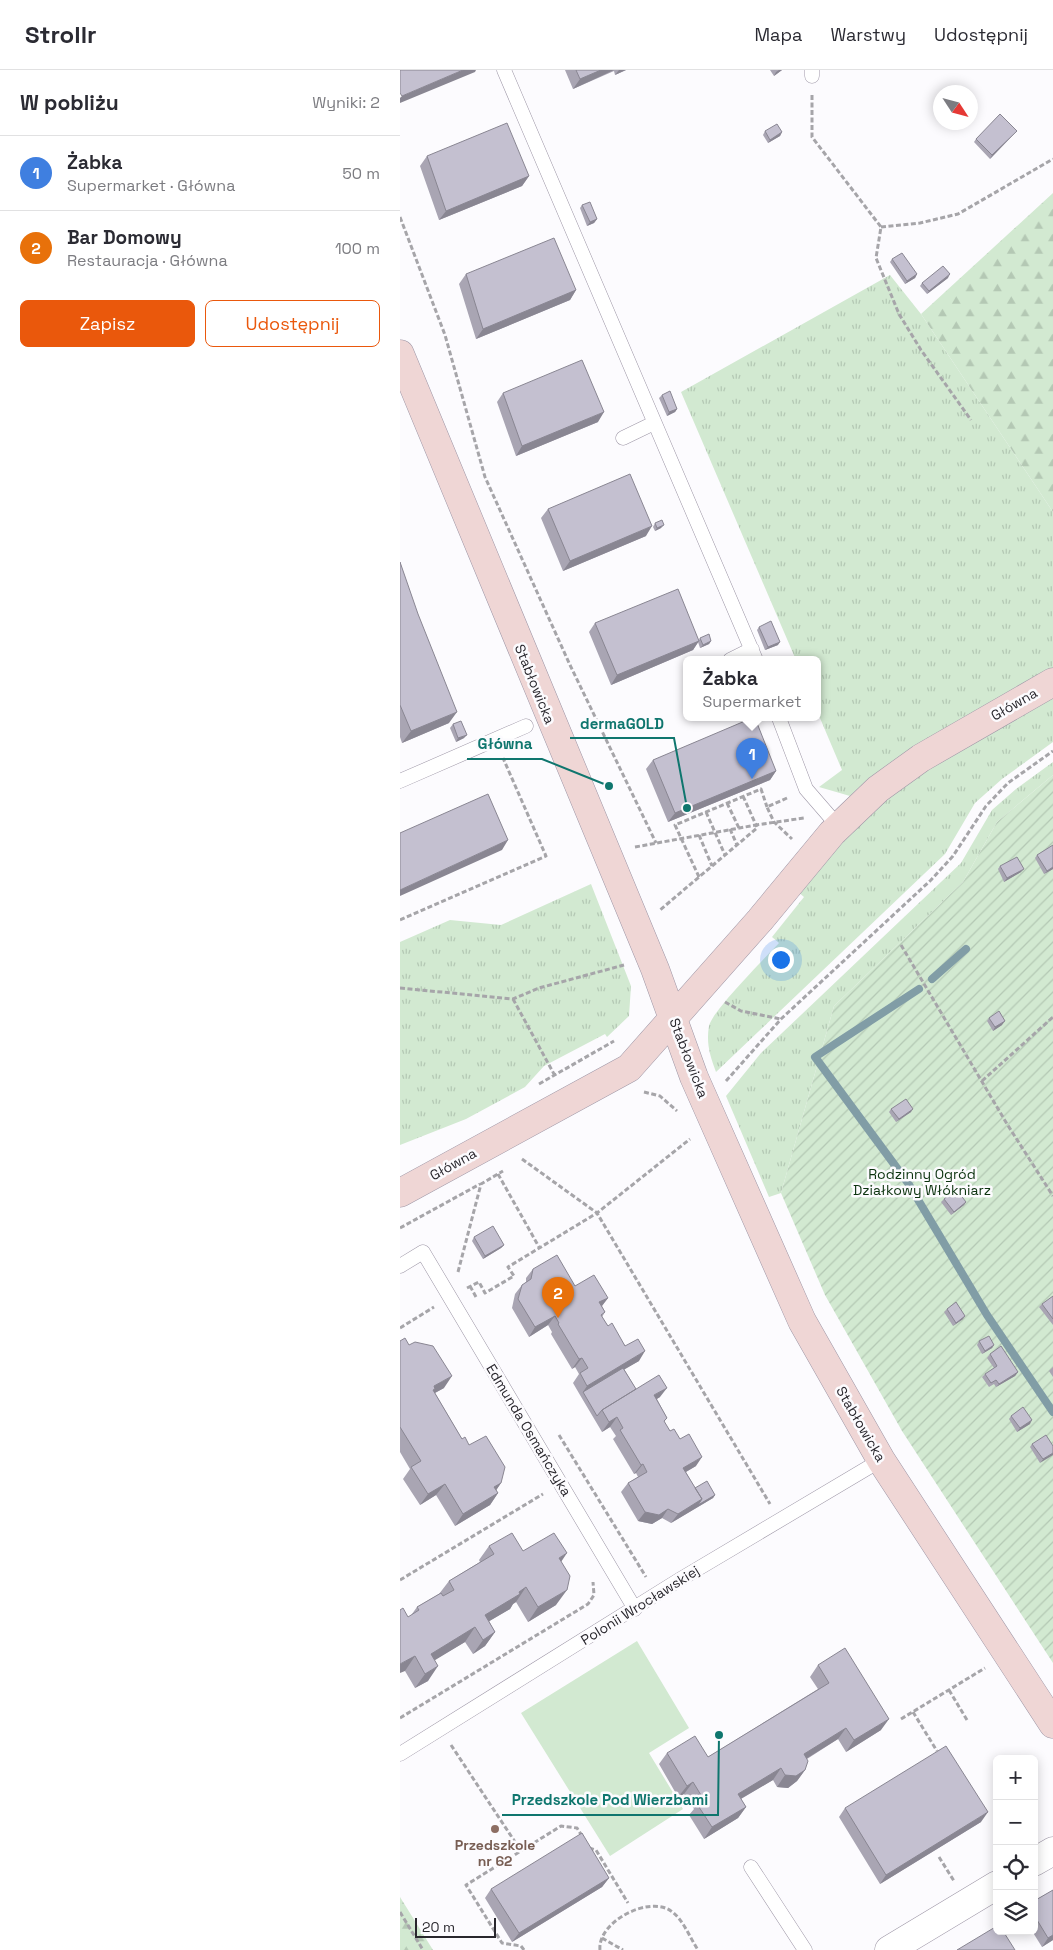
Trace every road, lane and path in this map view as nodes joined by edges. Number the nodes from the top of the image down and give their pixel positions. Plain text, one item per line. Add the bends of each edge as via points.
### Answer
1 (504, 70) edge
2 (812, 73) edge
3 (1053, 159) edge
4 (400, 217) edge
5 (881, 227) junction
6 (400, 354) edge
7 (972, 420) dead end
8 (654, 423) junction
9 (623, 438) dead end
10 (754, 654) edge
11 (1053, 682) edge
12 (779, 721) edge
13 (526, 726) dead end
14 (495, 739) junction
15 (1053, 751) edge
16 (400, 781) edge
17 (806, 789) junction
18 (743, 796) junction
19 (727, 803) junction
20 (767, 807) junction
21 (706, 812) junction
22 (774, 822) junction
23 (810, 822) dead end
24 (756, 825) junction
25 (838, 826) junction
26 (739, 828) junction
27 (730, 829) junction
28 (715, 832) junction
29 (699, 835) junction
30 (682, 838) junction
31 (792, 840) dead end
32 (656, 843) junction
33 (737, 845) junction
34 (634, 848) dead end
35 (725, 855) junction
36 (712, 866) junction
37 (699, 877) junction
38 (659, 910) dead end
39 (400, 920) edge
40 (901, 945) dead end
41 (630, 963) dead end
42 (400, 988) edge
43 (514, 999) junction
44 (722, 1000) dead end
45 (1053, 1017) edge
46 (673, 1018) junction
47 (781, 1019) junction
48 (554, 1074) dead end
49 (982, 1081) junction
50 (724, 1083) dead end
51 (642, 1091) dead end
52 (681, 1118) dead end
53 (687, 1132) dead end
54 (514, 1163) dead end
55 (506, 1168) dead end
56 (498, 1174) junction
57 (481, 1184) junction
58 (400, 1193) edge
59 (1053, 1196) edge
60 (597, 1213) junction
61 (400, 1228) edge
62 (539, 1247) junction
63 (400, 1266) edge
64 (456, 1279) dead end
65 (470, 1286) junction
66 (462, 1290) dead end
67 (479, 1302) dead end
68 (436, 1306) dead end
69 (400, 1328) edge
70 (555, 1430) dead end
71 (881, 1460) junction
72 (560, 1484) junction
73 (537, 1486) dead end
74 (542, 1495) junction
75 (547, 1503) dead end
76 (779, 1520) junction
77 (591, 1576) dead end
78 (400, 1580) edge
79 (657, 1594) junction
80 (635, 1609) junction
81 (986, 1667) dead end
82 (949, 1690) junction
83 (921, 1701) dead end
84 (924, 1705) junction
85 (913, 1712) junction
86 (400, 1718) edge
87 (901, 1719) dead end
88 (967, 1720) dead end
89 (1053, 1724) edge
90 (453, 1749) dead end
91 (937, 1751) edge
92 (400, 1754) edge
93 (521, 1851) junction
94 (1053, 1851) edge
95 (939, 1857) edge
96 (1038, 1860) edge
97 (751, 1867) dead end
98 (956, 1884) dead end
99 (993, 1887) edge
100 (628, 1903) dead end
101 (400, 1912) edge
102 (602, 1938) junction
103 (423, 1950) edge
104 (524, 1950) edge
105 (600, 1950) edge
106 (623, 1950) edge
107 (698, 1950) edge
108 (805, 1950) edge
109 (889, 1950) edge

1 - 8 lane
2 - 5 path via 812,137
3 - 5 path via 958,214 920,223
4 - 32 path via 445,335 486,477 570,665
5 - 7 path via 876,258 899,314
6 - 46 street, Stabłowicka
8 - 9 lane
8 - 10 lane
11 - 25 street, Główna via 921,758 878,789
12 - 17 lane
13 - 14 lane
14 - 16 lane
14 - 39 path via 546,856
15 - 47 path via 1008,783 986,806 953,856 930,880
17 - 20 path
17 - 25 lane
18 - 19 path
18 - 20 path via 761,789
18 - 24 path
19 - 21 path
19 - 26 path
20 - 22 path
21 - 28 path
21 - 30 path via 675,825
22 - 23 path via 806,818
22 - 24 path
22 - 31 path
24 - 26 path
24 - 33 path via 757,828
25 - 46 street, Główna
26 - 27 path
27 - 28 path
27 - 33 path
28 - 29 path
28 - 35 path
29 - 30 path
29 - 36 path
30 - 32 path
30 - 37 path
32 - 34 path
33 - 35 path
35 - 36 path
36 - 37 path
37 - 38 path
40 - 49 path
41 - 43 path via 539,988
42 - 43 path
43 - 48 path
44 - 47 path via 740,1011
45 - 49 path
46 - 58 street, Główna via 629,1068
46 - 71 street, Stabłowicka via 701,1092 802,1321
47 - 50 path
49 - 59 path
51 - 52 path via 668,1102
53 - 60 path via 690,1139
54 - 60 path via 521,1158
55 - 56 path
56 - 57 path
56 - 62 path
57 - 61 path
57 - 64 path
60 - 62 path
60 - 76 path
62 - 65 path via 508,1267 514,1276 485,1293 479,1282
63 - 72 lane, Edmunda Osmańczyka via 423,1252
65 - 66 path
65 - 67 path
68 - 69 path
70 - 79 path
71 - 76 lane, Polonii Wrocławskiej
71 - 89 street, Stabłowicka
72 - 74 path
72 - 80 lane, Edmunda Osmańczyka
73 - 74 path
74 - 75 path
74 - 78 path
76 - 79 lane, Polonii Wrocławskiej
77 - 86 path via 594,1594 588,1604
79 - 80 lane, Polonii Wrocławskiej
80 - 92 lane, Polonii Wrocławskiej
81 - 82 path
82 - 84 path
82 - 88 path
83 - 84 path
84 - 85 path
85 - 87 path
85 - 91 path
90 - 93 path
93 - 100 path via 561,1826 577,1828 590,1849 596,1850
93 - 104 path via 466,1885 502,1943 521,1946
94 - 96 street
95 - 98 path
97 - 108 lane
99 - 109 street
101 - 103 path
102 - 105 path
102 - 106 path
102 - 107 path via 616,1921 639,1908 657,1906 673,1912

